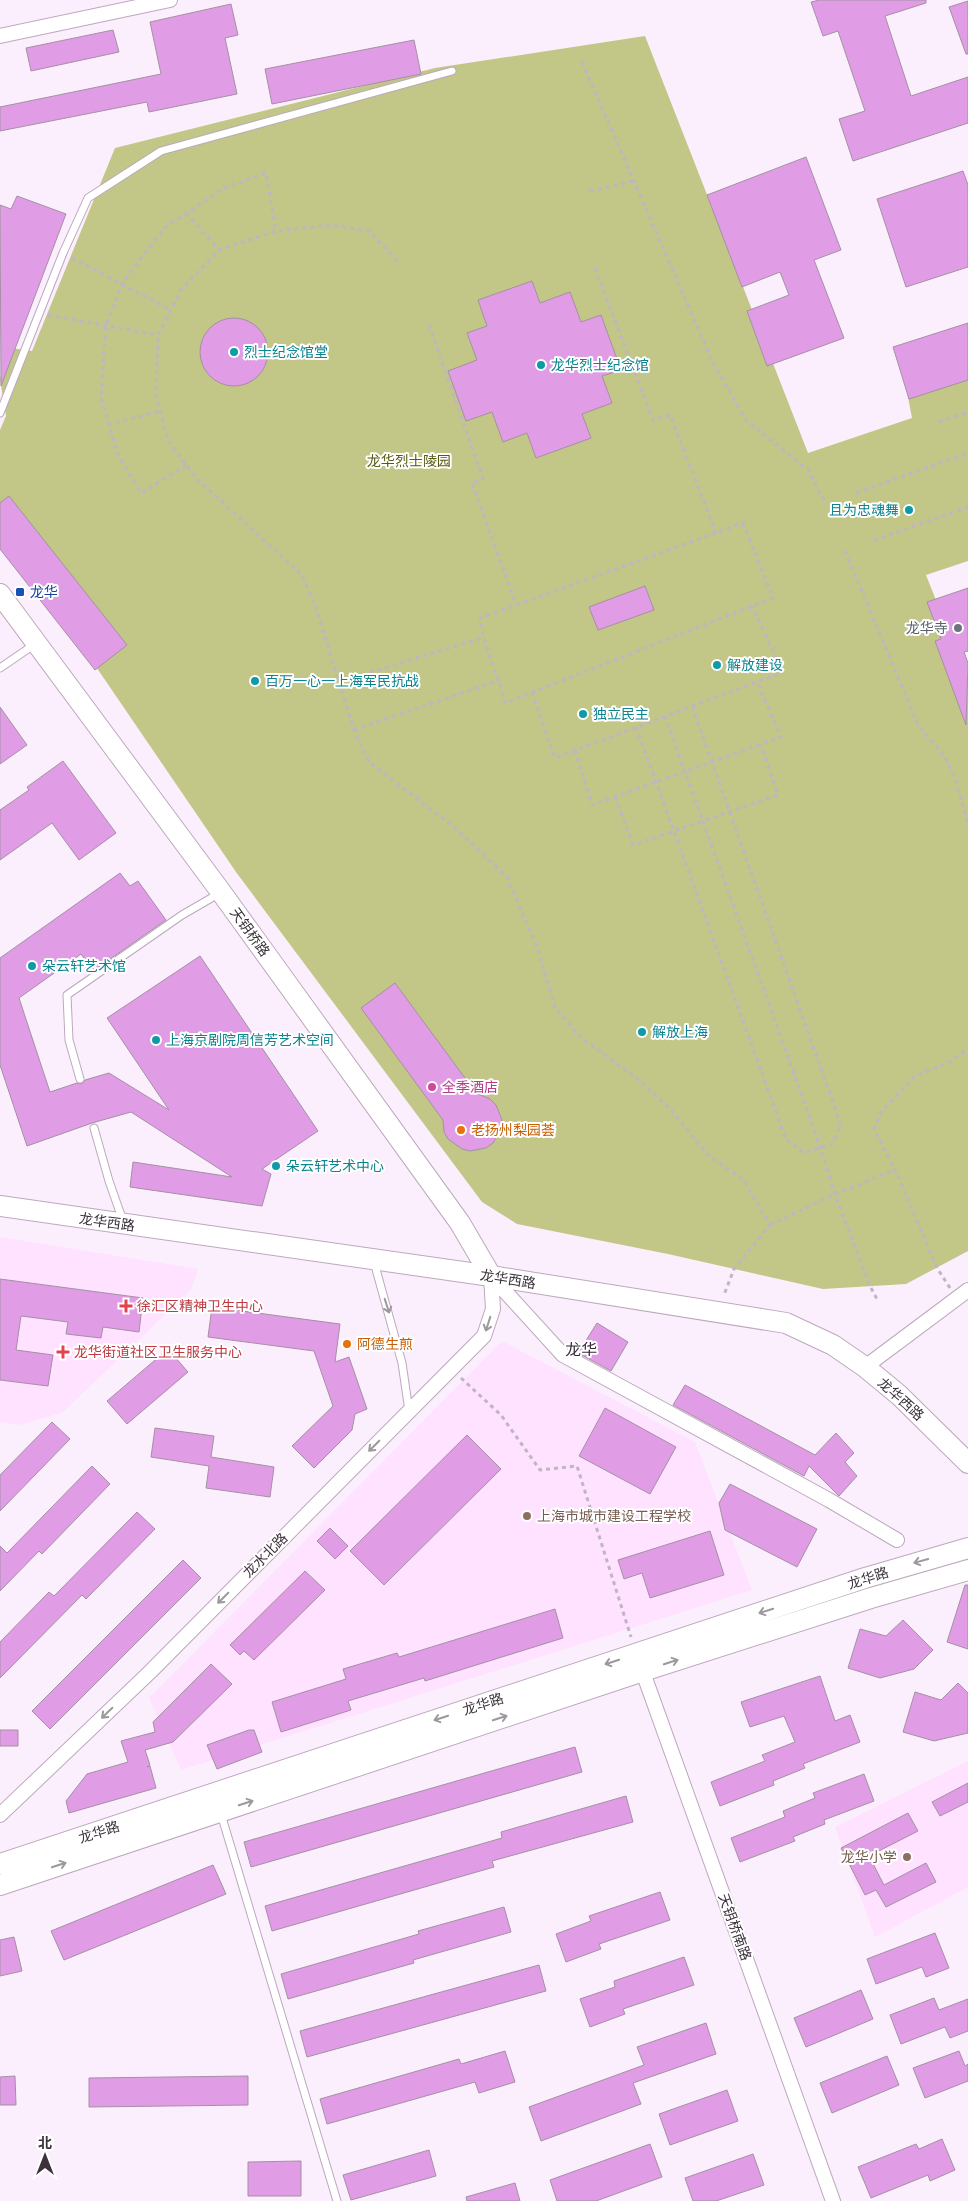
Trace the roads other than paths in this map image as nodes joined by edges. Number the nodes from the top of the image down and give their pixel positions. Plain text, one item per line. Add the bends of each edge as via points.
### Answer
1 (170, 0) edge
2 (0, 36) edge
3 (452, 71) dead end
4 (0, 414) edge
5 (0, 594) edge
6 (36, 643) junction
7 (0, 668) edge
8 (221, 892) junction
9 (80, 1079) dead end
10 (94, 1128) dead end
11 (0, 1206) edge
12 (124, 1224) junction
13 (373, 1260) junction
14 (490, 1276) junction
15 (962, 1294) edge
16 (865, 1368) junction
17 (409, 1411) junction
18 (968, 1463) edge
19 (897, 1540) dead end
20 (968, 1548) edge
21 (968, 1570) edge
22 (640, 1662) junction
23 (220, 1812) junction
24 (0, 1815) edge
25 (0, 1864) edge
26 (6, 1883) edge
27 (337, 2201) edge
28 (833, 2201) edge

1 - 2 street
3 - 4 lane via 161,151 88,198
5 - 6 main road, 天钥桥路
6 - 7 lane
6 - 8 main road, 天钥桥路
8 - 9 lane via 182,915 67,995 69,1040
8 - 14 main road, 天钥桥路 via 460,1223
10 - 12 lane
11 - 12 main road, 龙华西路
12 - 13 main road, 龙华西路
13 - 14 main road, 龙华西路
13 -> 17 lane via 402,1363
14 - 16 main road, 龙华西路 via 769,1319 804,1330 833,1345
14 -> 17 street, 龙水北路 via 493,1309 484,1336
14 - 19 street via 563,1356
15 - 16 street
16 - 18 main road, 龙华西路
17 -> 24 street, 龙水北路 via 150,1672
20 -> 22 main road, 龙华路 via 865,1578
22 -> 21 main road, 龙华路
23 -> 22 main road, 龙华路
22 -> 25 main road, 龙华路
22 - 28 street, 天钥桥南路
26 -> 23 main road, 龙华路
23 - 27 lane

